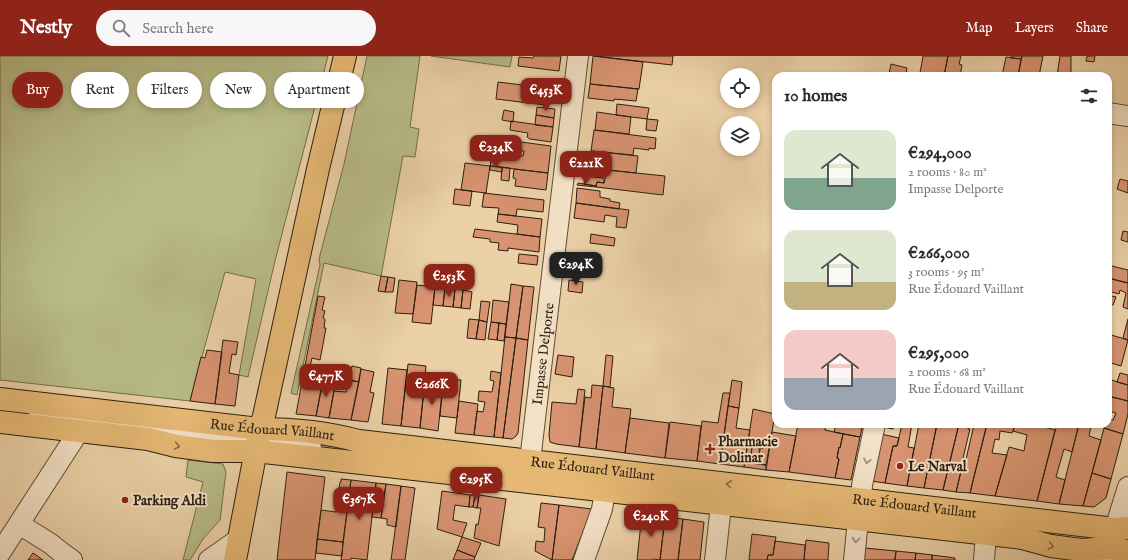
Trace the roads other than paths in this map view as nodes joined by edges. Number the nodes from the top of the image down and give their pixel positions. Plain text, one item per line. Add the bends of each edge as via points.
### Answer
1 (345, 56) edge
2 (578, 56) edge
3 (1112, 114) edge
4 (1128, 116) edge
5 (0, 399) edge
6 (0, 422) edge
7 (28, 425) junction
8 (874, 428) edge
9 (260, 429) junction
10 (79, 431) junction
11 (255, 451) junction
12 (530, 461) junction
13 (671, 477) junction
14 (1128, 487) edge
15 (605, 492) junction
16 (721, 505) junction
17 (859, 509) junction
18 (19, 524) junction
19 (986, 534) junction
20 (1119, 542) edge
21 (237, 550) edge
22 (0, 553) edge
23 (72, 560) edge
24 (209, 560) edge
25 (584, 560) edge
26 (715, 560) edge
27 (854, 560) edge
28 (984, 560) edge

1 - 9 main road
2 - 12 street, Impasse Delporte
3 - 4 street
5 - 9 main road, Rue Édouard Vaillant
6 - 7 main road, Rue Édouard Vaillant
7 - 10 main road, Rue Édouard Vaillant
7 - 11 street via 49,416 215,436
8 -> 17 street
9 - 11 main road
9 - 12 main road, Rue Édouard Vaillant via 290,429 359,441
9 - 13 street via 287,445 654,485
10 -> 11 main road, Rue Édouard Vaillant via 148,439 213,451
10 - 18 street
11 - 15 main road, Rue Édouard Vaillant
11 - 21 main road
12 - 13 main road, Rue Édouard Vaillant
17 -> 13 main road, Rue Édouard Vaillant
14 - 20 street
15 - 16 main road, Rue Édouard Vaillant
15 - 25 street via 602,509
16 - 17 main road, Rue Édouard Vaillant
16 - 20 street via 748,496 1077,533
16 - 26 street
17 - 19 main road, Rue Édouard Vaillant
17 - 20 main road, Rue Édouard Vaillant
17 -> 27 street
18 - 22 street
18 - 23 street
19 -> 20 main road, Rue Édouard Vaillant via 1022,538 1050,546 1081,550
19 - 28 street
21 - 24 street

